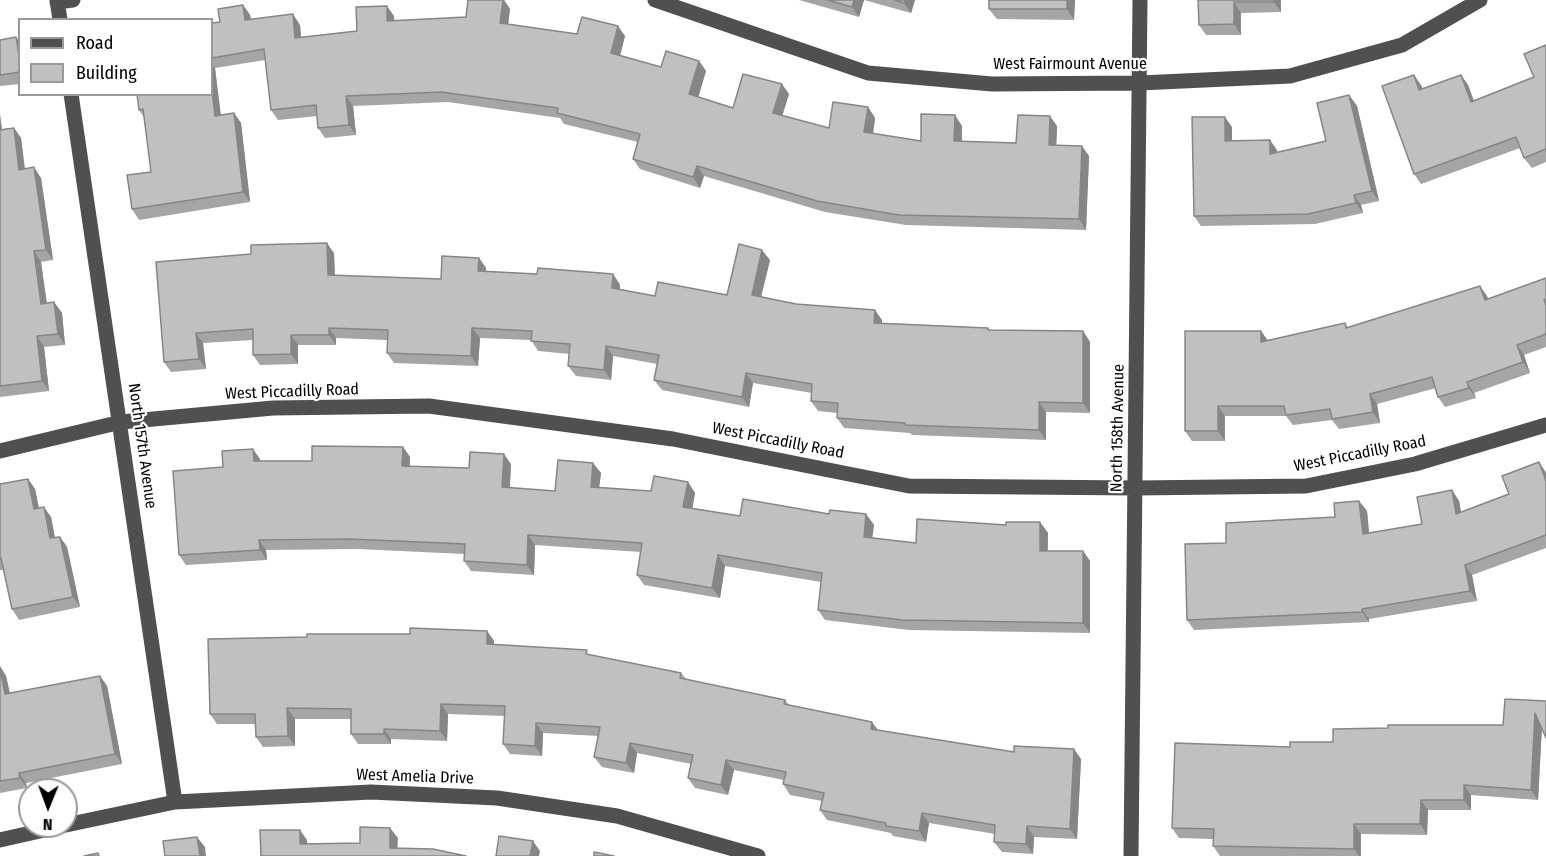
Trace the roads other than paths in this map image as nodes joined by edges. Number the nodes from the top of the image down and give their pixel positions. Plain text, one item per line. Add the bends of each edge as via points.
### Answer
1 (73, 0) edge
2 (656, 0) edge
3 (1140, 0) edge
4 (1480, 0) edge
5 (57, 1) edge
6 (60, 18) edge
7 (1140, 83) junction
8 (71, 96) edge
9 (121, 422) junction
10 (1546, 425) edge
11 (0, 451) edge
12 (1136, 488) junction
13 (175, 802) junction
14 (78, 823) edge
15 (18, 836) edge
16 (0, 840) edge
17 (758, 856) edge
18 (1131, 856) edge

1 - 5 street
2 - 7 street, West Fairmount Avenue via 868,73 992,84
3 - 7 street, North 158th Avenue
4 - 7 street, West Fairmount Avenue via 1402,45 1290,76
5 - 6 street
7 - 12 street, North 158th Avenue
8 - 9 street, North 157th Avenue
9 - 11 street, West Piccadilly Road
9 - 12 street, West Piccadilly Road via 273,408 429,406 673,439 909,486
9 - 13 street, North 157th Avenue
10 - 12 street, West Piccadilly Road via 1415,464 1306,486
12 - 18 street, North 158th Avenue
13 - 14 street, West Amelia Drive
13 - 17 street, West Amelia Drive via 371,792 497,798 617,816
15 - 16 street, West Amelia Drive

